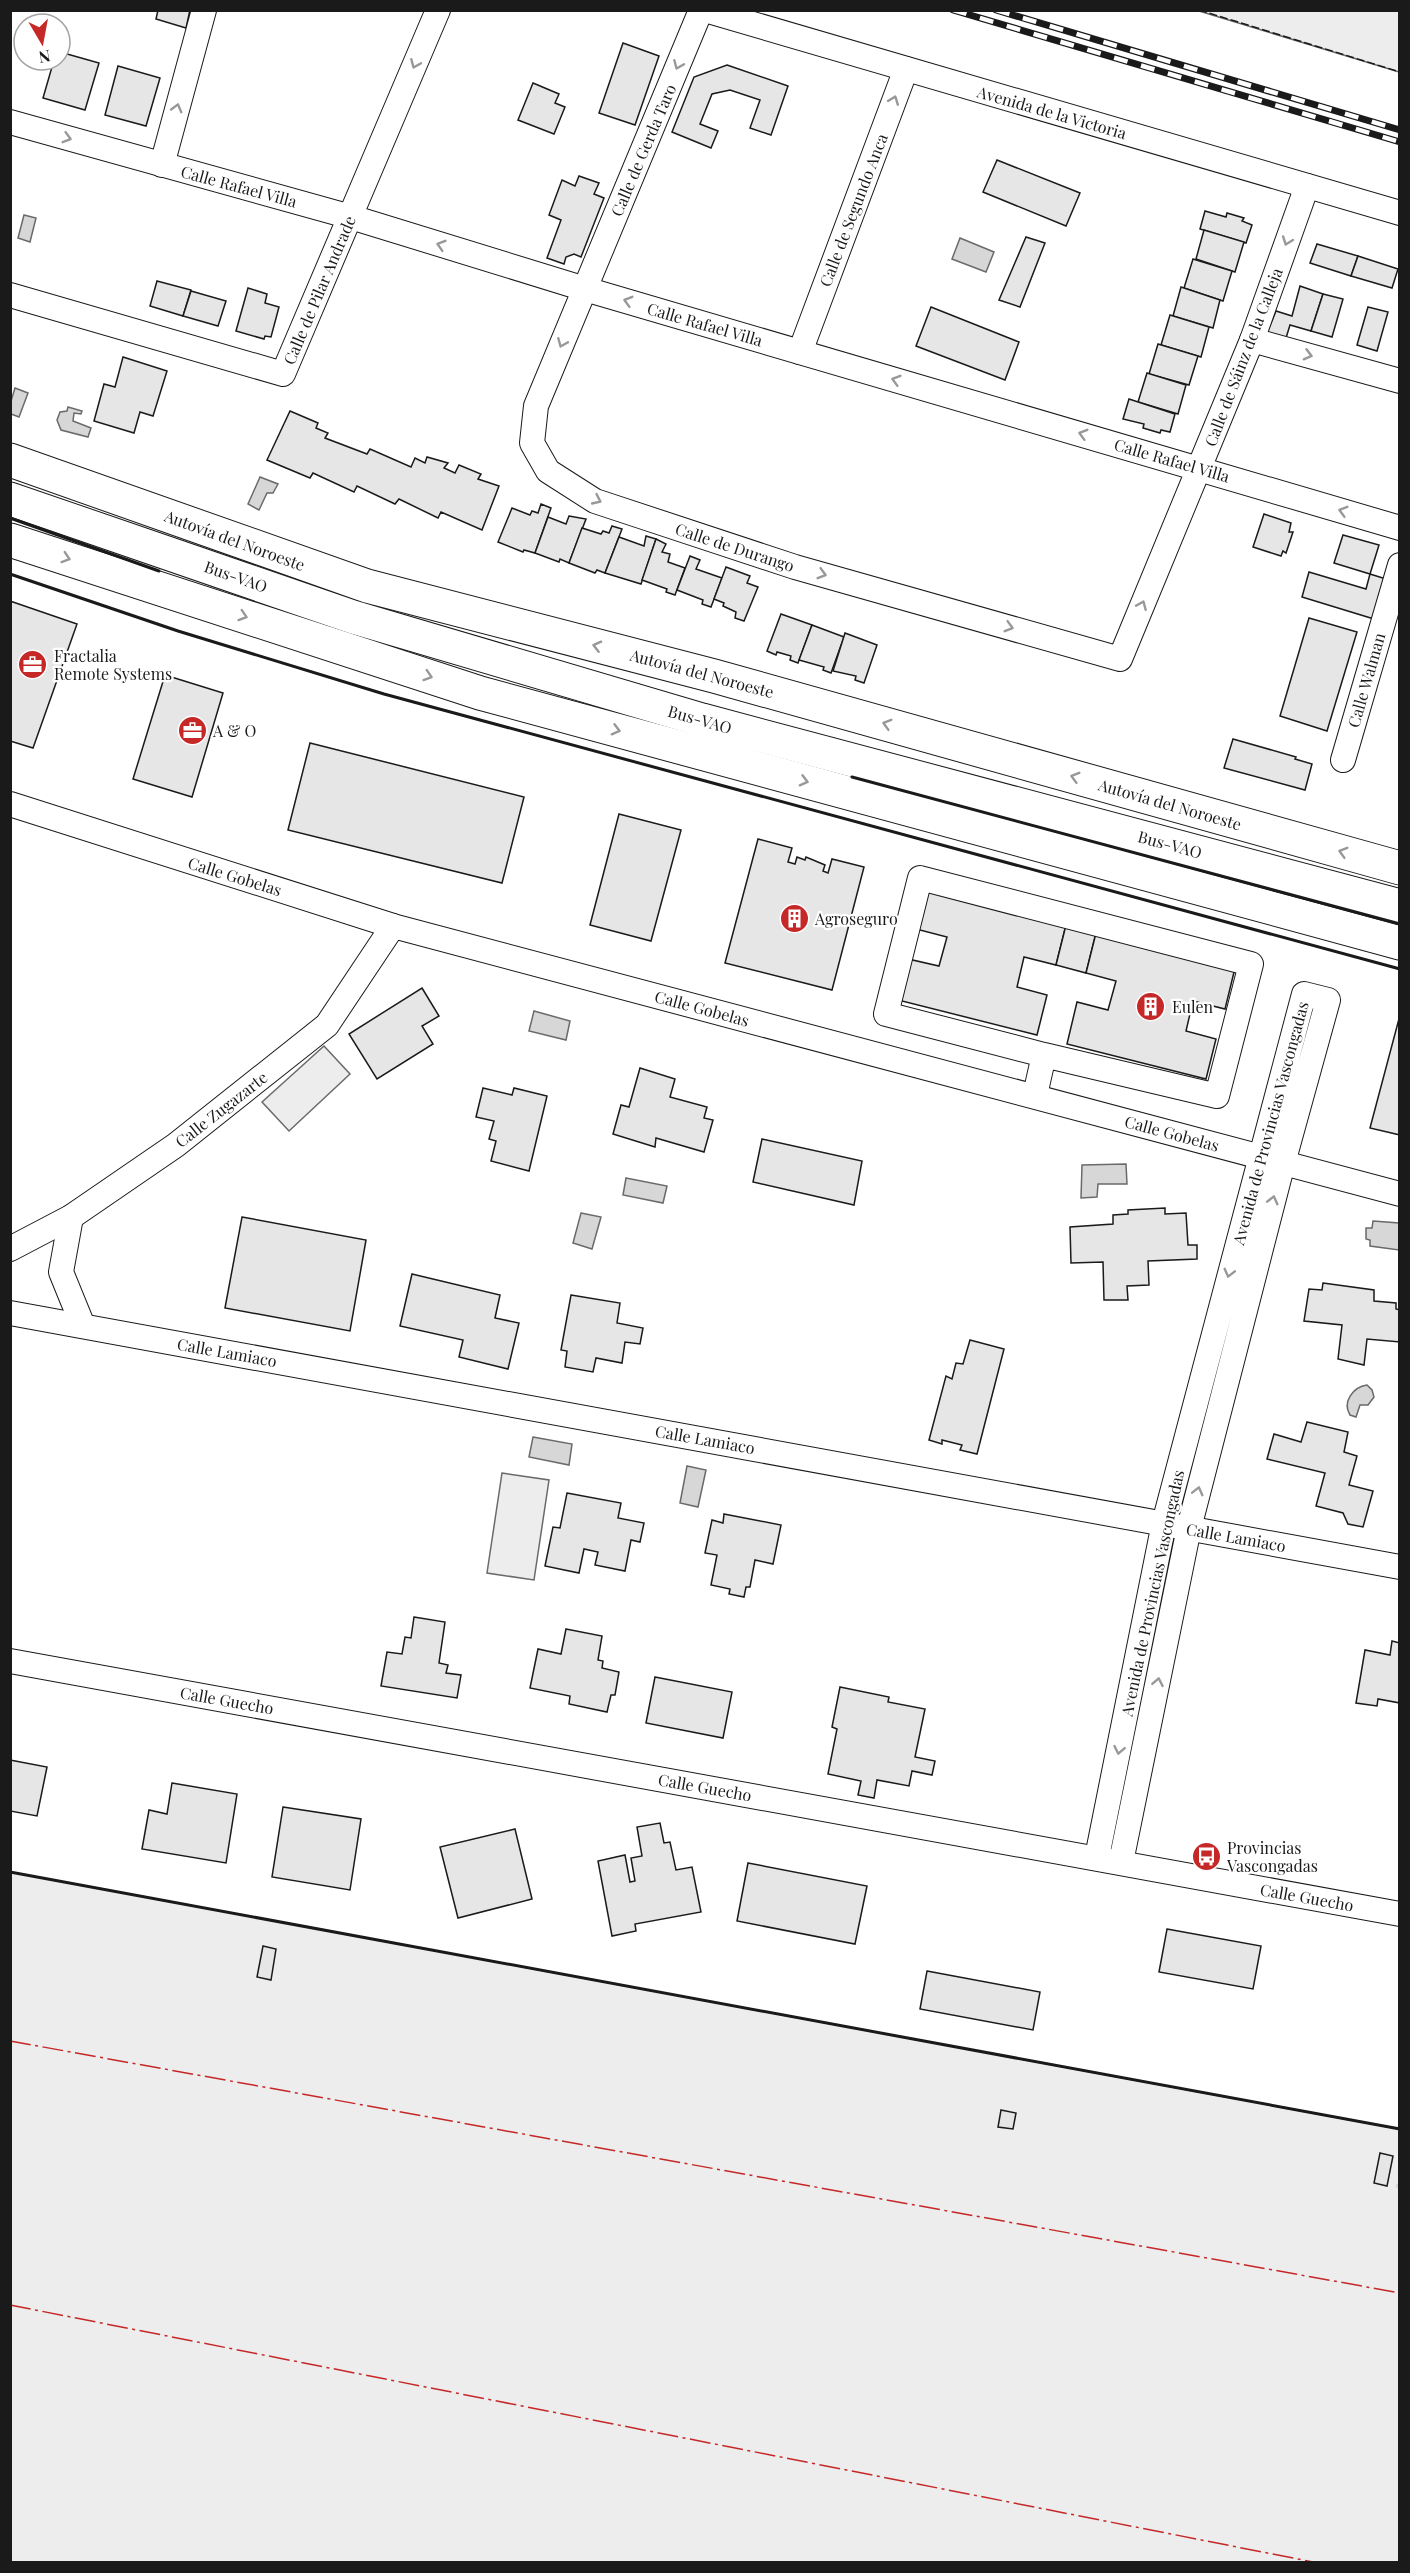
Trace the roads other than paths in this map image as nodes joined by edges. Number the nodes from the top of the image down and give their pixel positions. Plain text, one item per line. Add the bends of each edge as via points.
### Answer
1 (204, 10) edge
2 (438, 10) edge
3 (703, 10) edge
4 (906, 69) junction
5 (10, 122) edge
6 (162, 165) junction
7 (1307, 186) junction
8 (1400, 213) edge
9 (351, 217) junction
10 (585, 289) junction
11 (10, 295) edge
12 (1252, 340) junction
13 (800, 352) junction
14 (1400, 381) edge
15 (10, 460) edge
16 (1200, 469) junction
17 (10, 499) edge
18 (1400, 528) edge
19 (10, 540) edge
20 (1400, 565) edge
21 (1120, 658) joint
22 (1343, 760) dead end
23 (16, 814) edge
24 (1400, 868) edge
25 (1400, 906) edge
26 (393, 926) junction
27 (1400, 943) edge
28 (1044, 1055) junction
29 (1035, 1095) junction
30 (1259, 1156) junction
31 (1283, 1163) junction
32 (1400, 1194) edge
33 (71, 1217) junction
34 (10, 1249) edge
35 (10, 1313) edge
36 (83, 1326) junction
37 (1164, 1523) junction
38 (1189, 1528) junction
39 (1400, 1567) edge
40 (10, 1661) edge
41 (1097, 1857) junction
42 (1121, 1863) junction
43 (1400, 1914) edge

6 -> 1 street
2 -> 9 street, Calle de Pilar Andrade
3 - 4 street, Avenida de la Victoria
3 -> 10 street, Calle de Gerda Taro
4 - 7 street, Avenida de la Victoria
13 -> 4 street, Calle de Segundo Anca
5 -> 6 street, Calle Rafael Villa
6 - 9 street, Calle Rafael Villa
7 - 8 street, Avenida de la Victoria
7 -> 12 street, Calle de Sáinz de la Calleja
10 -> 9 street, Calle Rafael Villa
9 - 11 street, Calle de Pilar Andrade via 283,374
13 -> 10 street, Calle Rafael Villa
10 -> 21 street, Calle de Durango via 536,406 532,443 548,471 596,501 795,567
12 -> 14 street
12 - 16 street, Calle de Sáinz de la Calleja
16 -> 13 street, Calle Rafael Villa
24 -> 15 highway, Autovía del Noroeste via 714,676 367,586
18 -> 16 street, Calle Rafael Villa
21 -> 16 street, Calle de Sáinz de la Calleja
17 - 25 highway, Bus-VAO via 353,616 702,720
19 -> 27 highway via 480,693
20 - 22 street, Calle Walman
23 - 26 street, Calle Gobelas
26 - 29 street, Calle Gobelas
26 - 33 street, Calle Zugazarte via 327,1025 176,1145
28 - 28 street via 886,1014 920,878 1251,964 1217,1096
28 - 29 street
29 - 30 street, Calle Gobelas
30 - 31 street, Calle Gobelas
30 - 31 street, Avenida de Provincias Vascongadas via 1304,994 1328,1000
30 -> 37 street, Avenida de Provincias Vascongadas
31 - 32 street, Calle Gobelas
38 -> 31 street, Avenida de Provincias Vascongadas
33 - 34 street, Calle Zugazarte
33 - 36 street via 61,1272
35 - 36 street, Calle Lamiaco
36 - 37 street, Calle Lamiaco
37 - 38 street, Calle Lamiaco
37 -> 41 street, Avenida de Provincias Vascongadas
38 - 39 street, Calle Lamiaco
42 -> 38 street, Avenida de Provincias Vascongadas
40 - 41 street, Calle Guecho
41 - 42 street, Calle Guecho
42 - 43 street, Calle Guecho

